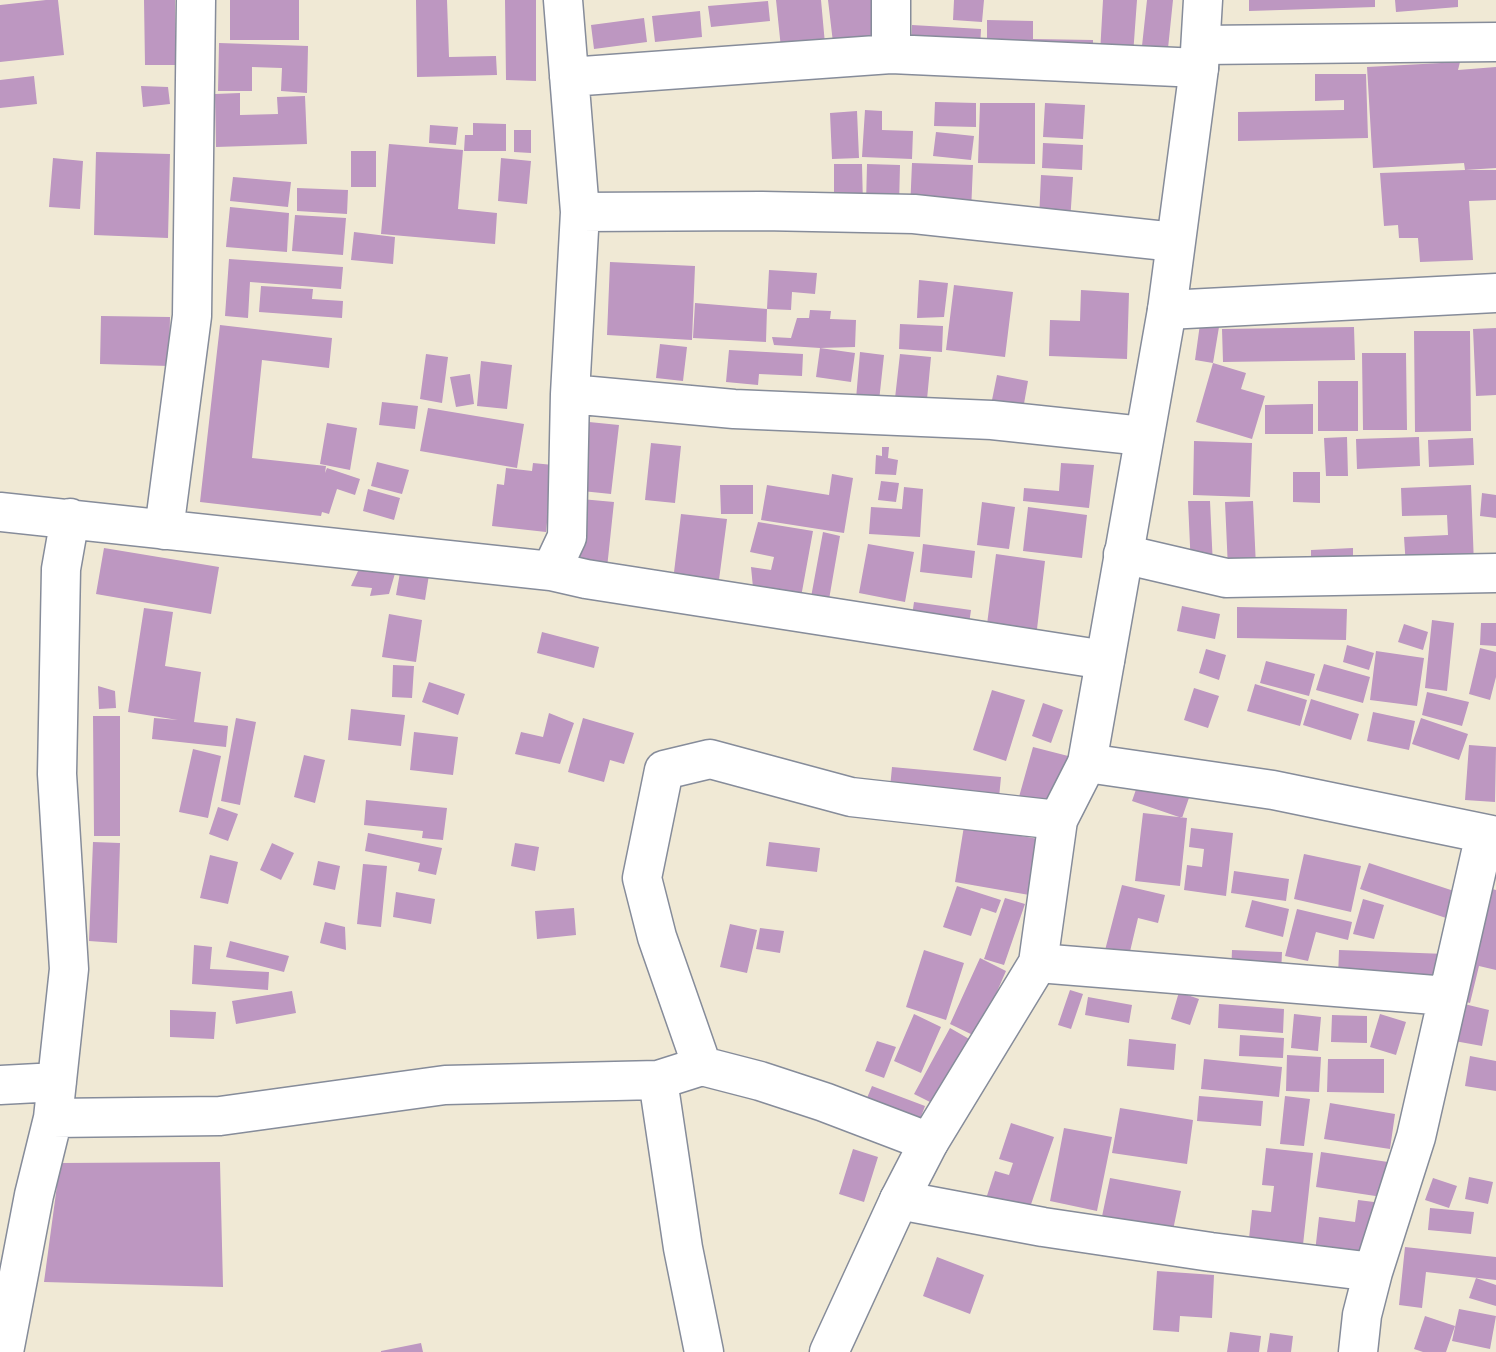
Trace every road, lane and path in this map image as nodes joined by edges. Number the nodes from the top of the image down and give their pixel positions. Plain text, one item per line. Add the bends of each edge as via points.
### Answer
1 (196, 0) edge
2 (563, 0) edge
3 (891, 0) edge
4 (1203, 0) edge
5 (1496, 42) edge
6 (891, 54) junction
7 (1200, 57) junction
8 (569, 77) junction
9 (580, 212) junction
10 (1175, 242) junction
11 (1496, 293) edge
12 (1167, 310) junction
13 (570, 394) junction
14 (1143, 436) junction
15 (0, 512) edge
16 (70, 519) junction
17 (164, 530) junction
18 (1123, 554) junction
19 (551, 570) junction
20 (1496, 573) edge
21 (1105, 660) junction
22 (1087, 763) junction
23 (1059, 820) junction
24 (1491, 835) edge
25 (1038, 963) junction
26 (1447, 996) junction
27 (702, 1066) junction
28 (658, 1080) junction
29 (0, 1085) edge
30 (55, 1100) junction
31 (929, 1142) junction
32 (899, 1200) junction
33 (1373, 1272) junction
34 (4, 1337) edge
35 (704, 1352) edge
36 (829, 1352) edge
37 (1358, 1352) edge

1 - 17 street via 192,316
2 - 8 street
3 - 6 street
4 - 7 street
5 - 7 street
6 - 7 street
6 - 8 street
7 - 10 street
8 - 9 street
9 - 10 street via 914,214
9 - 13 street
10 - 12 street
11 - 12 street
12 - 14 street
13 - 14 street via 734,409 992,420
13 - 19 street via 567,537
14 - 18 street
15 - 16 street
16 - 17 street
16 - 30 street via 61,569 57,774 69,969
17 - 19 street
18 - 20 street via 1226,578
18 - 21 street
19 - 21 street
21 - 22 street
22 - 23 street
22 - 24 street via 1273,790
23 - 25 street
23 - 27 street via 851,797 710,759 664,770 642,878 657,937
24 - 26 street
25 - 26 street
25 - 31 street
26 - 33 street via 1416,1137
27 - 28 street
27 - 31 street via 824,1102
28 - 30 street via 445,1086 220,1116
28 - 35 street
29 - 30 street
30 - 34 street
31 - 32 street
32 - 33 street via 1042,1227
32 - 36 street
33 - 37 street

